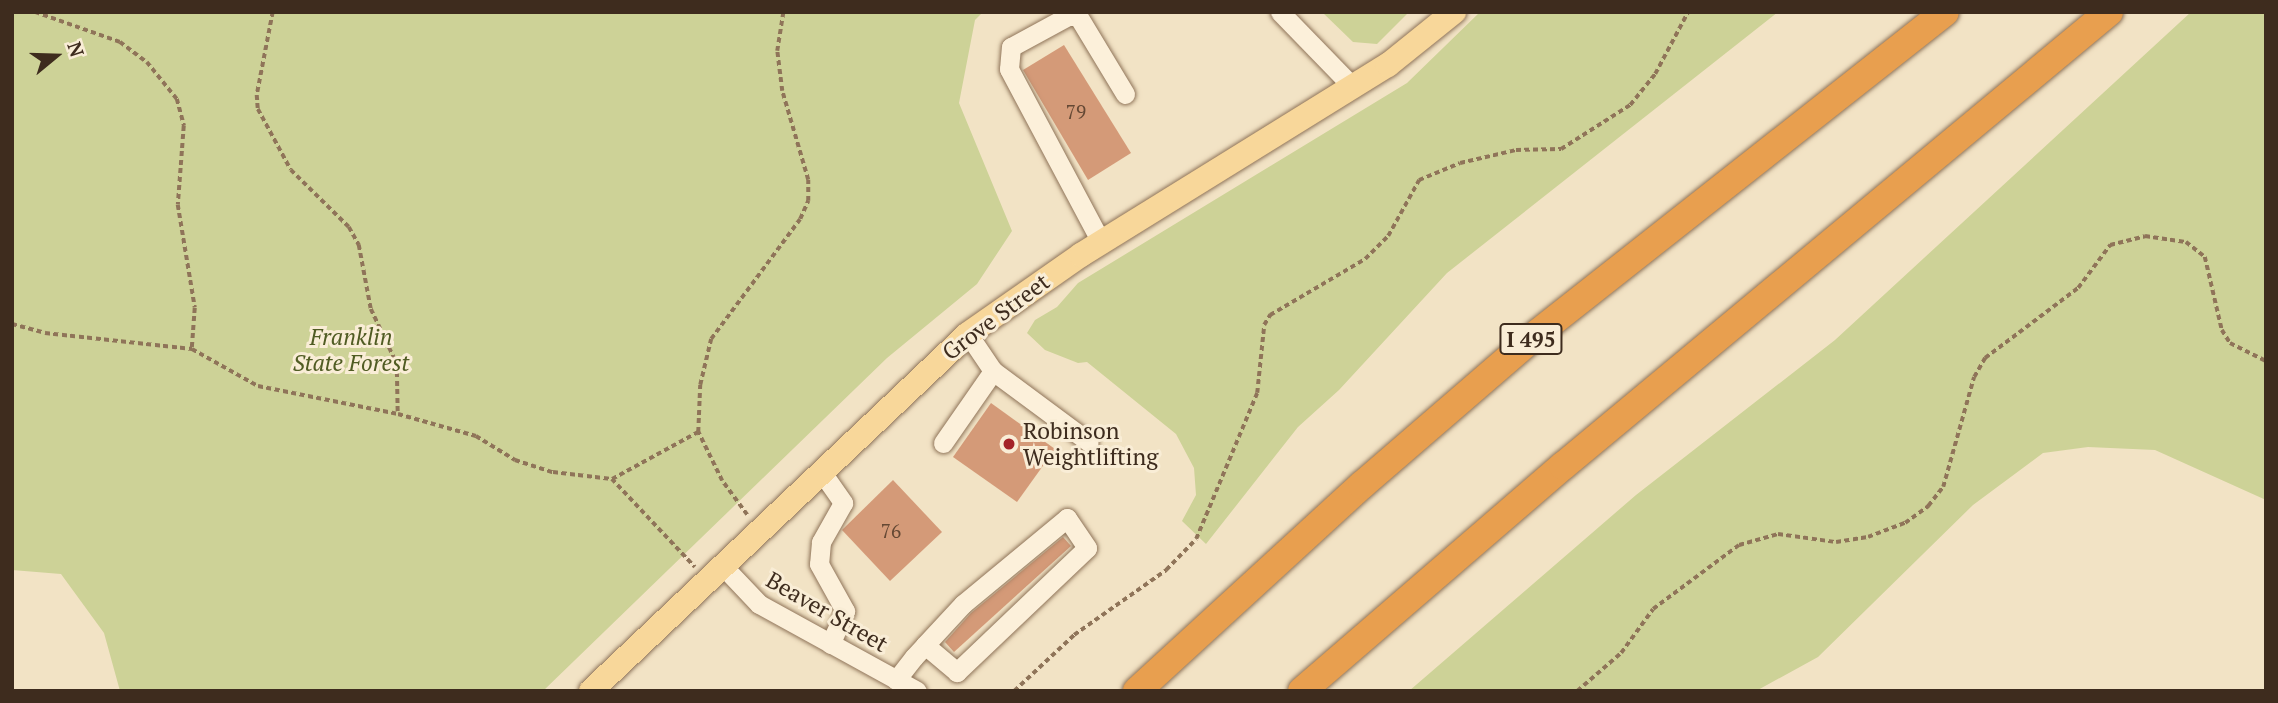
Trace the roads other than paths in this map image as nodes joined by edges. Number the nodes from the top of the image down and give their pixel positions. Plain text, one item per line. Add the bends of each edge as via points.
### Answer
1 (1280, 12) edge
2 (1454, 12) edge
3 (1945, 12) edge
4 (2109, 12) edge
5 (1353, 87) junction
6 (1125, 94) dead end
7 (1101, 242) junction
8 (968, 334) junction
9 (993, 371) junction
10 (1089, 442) dead end
11 (943, 443) dead end
12 (821, 471) junction
13 (713, 572) junction
14 (830, 643) junction
15 (925, 645) junction
16 (896, 680) junction
17 (591, 691) edge
18 (917, 691) edge
19 (1138, 691) edge
20 (1302, 691) edge

1 - 5 street
2 - 5 main road, Grove Street via 1413,48
3 - 19 highway, I 495 via 1538,333 1362,485
4 - 20 highway via 1563,466
5 - 7 main road, Grove Street
6 - 7 street via 1078,16 1068,16 1011,47 1009,69
7 - 8 main road, Grove Street
8 - 9 street
8 - 12 main road, Grove Street
9 - 10 street
9 - 11 street
12 - 13 main road, Grove Street
12 - 14 street via 843,503 821,542 819,564 845,611
13 - 14 street, Beaver Street
13 - 17 main road, Grove Street
14 - 16 street, Beaver Street
15 - 15 street via 964,604 1067,519 1087,548 957,672
15 - 16 street
16 - 18 street, Beaver Street

